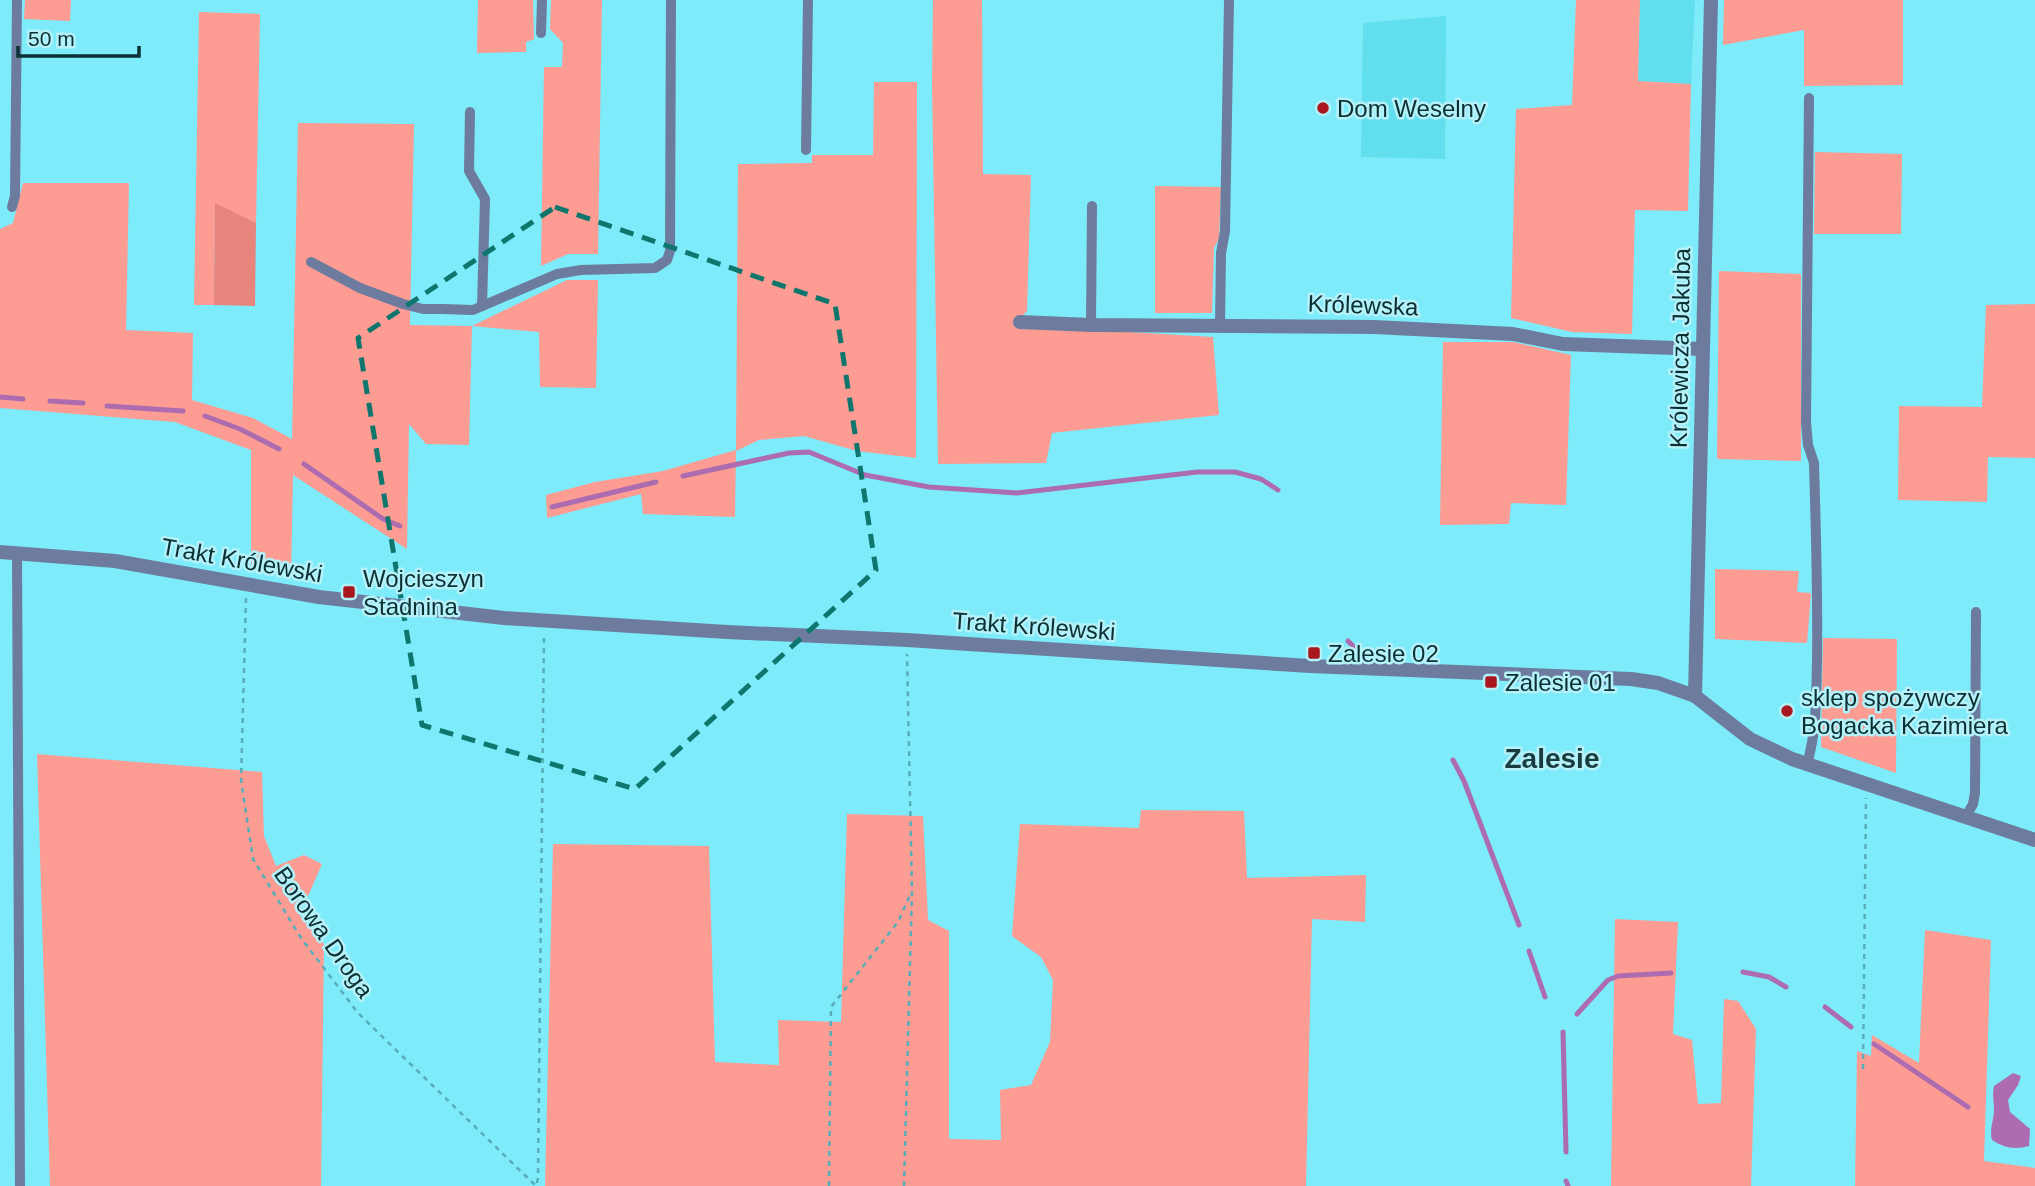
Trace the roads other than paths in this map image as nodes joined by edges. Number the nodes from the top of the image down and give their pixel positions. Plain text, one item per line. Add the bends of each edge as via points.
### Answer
1 (18, 0) edge
2 (542, 0) edge
3 (671, 0) edge
4 (808, 0) edge
5 (1229, 0) edge
6 (1711, 0) edge
7 (541, 33) dead end
8 (1809, 98) dead end
9 (470, 112) dead end
10 (806, 150) dead end
11 (1092, 206) dead end
12 (12, 208) dead end
13 (311, 262) dead end
14 (482, 306) junction
15 (1020, 322) dead end
16 (1091, 325) junction
17 (1220, 325) junction
18 (1703, 349) junction
19 (0, 552) edge
20 (16, 553) junction
21 (1976, 612) dead end
22 (1695, 696) junction
23 (1807, 764) junction
24 (1965, 818) junction
25 (2035, 840) edge
26 (19, 1186) edge

1 - 12 lane
2 - 7 lane
3 - 14 lane via 667,260 655,268 558,274
4 - 10 lane
5 - 17 lane
6 - 18 street, Królewicza Jakuba
8 - 23 lane via 1806,422 1814,463 1818,592 1815,717
9 - 14 lane via 469,172 485,199
11 - 16 lane
13 - 14 lane via 403,304 423,309 473,310
15 - 16 street, Królewska
16 - 17 street, Królewska
17 - 18 street, Królewska via 1374,327 1513,334 1563,344
18 - 22 street, Królewicza Jakuba
19 - 20 street, Trakt Królewski
20 - 22 street, Trakt Królewski via 115,561 433,611 1310,666 1631,679
20 - 26 lane
21 - 24 lane via 1975,793
22 - 23 street, Trakt Królewski via 1749,739
23 - 24 street, Trakt Królewski
24 - 25 street, Trakt Królewski

